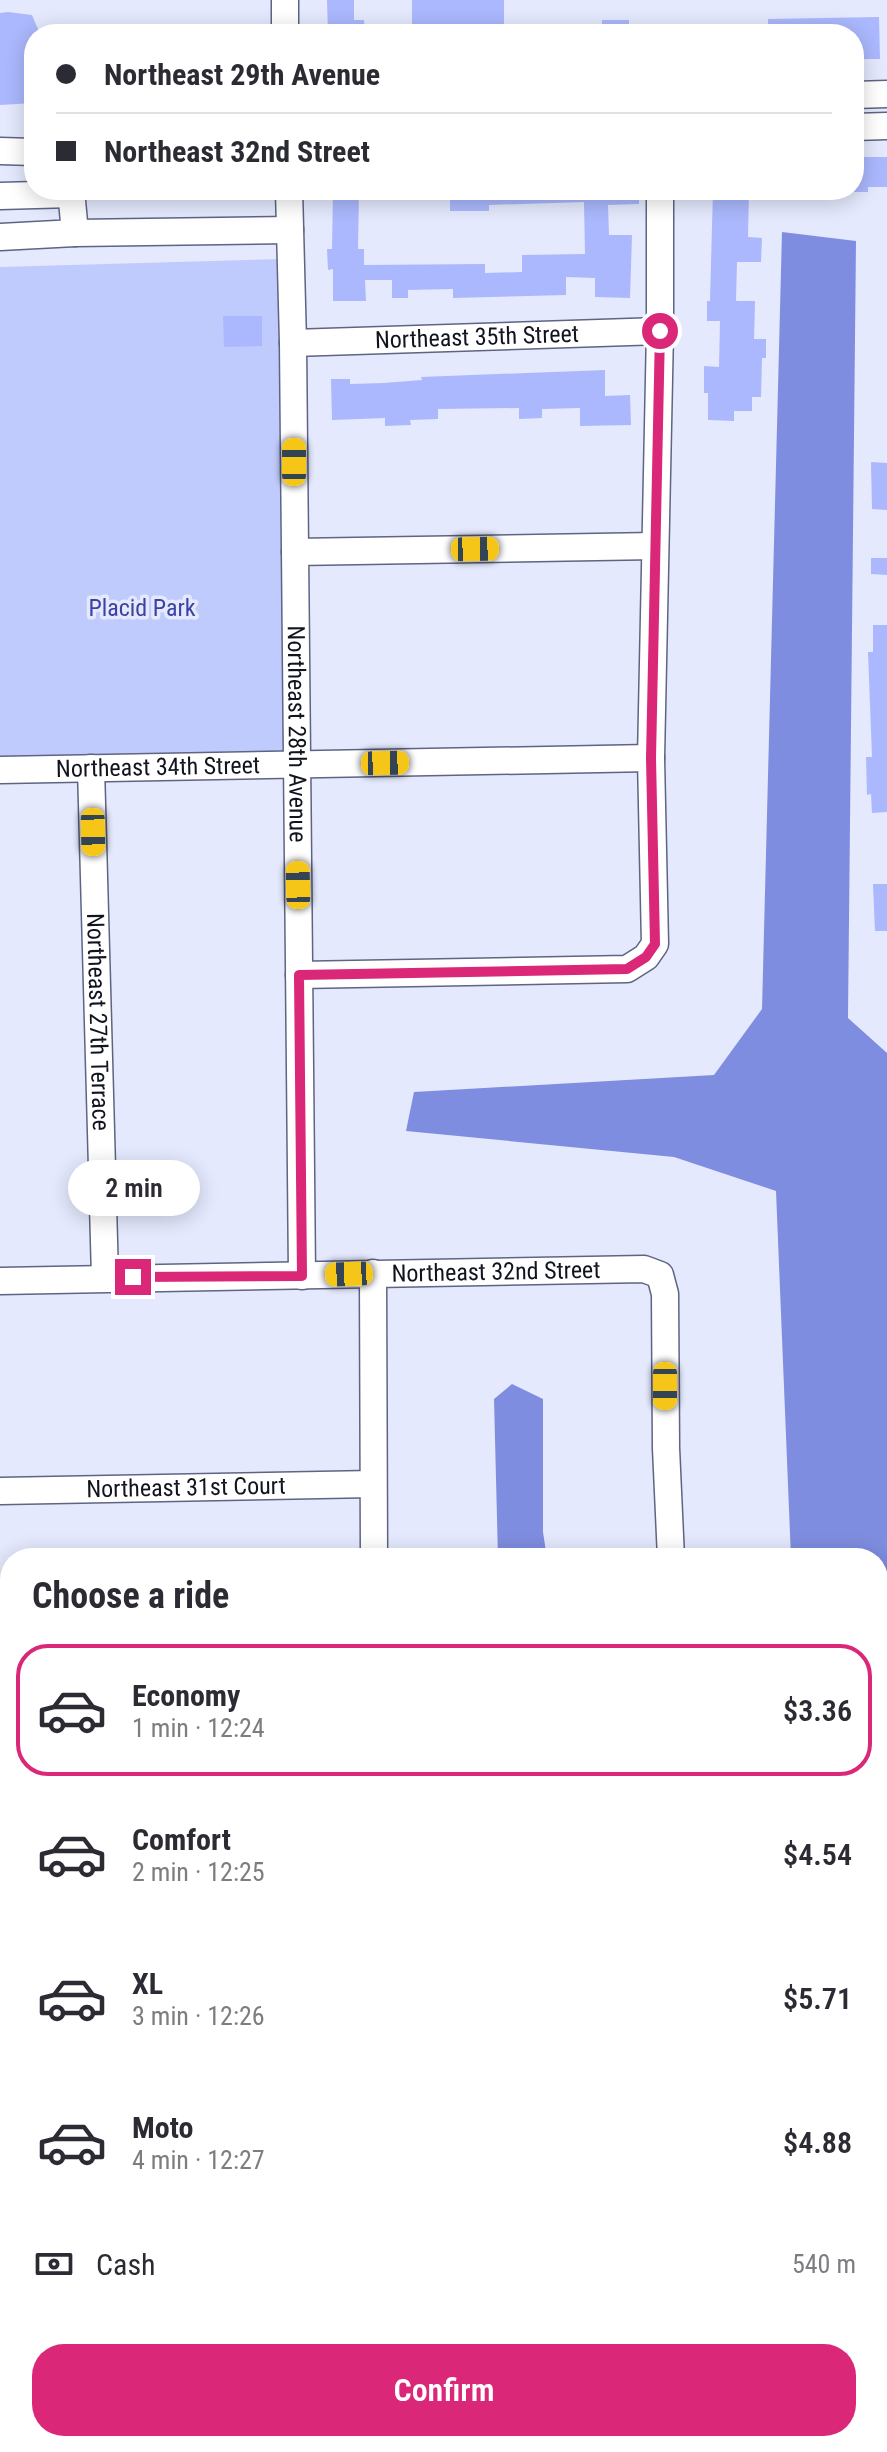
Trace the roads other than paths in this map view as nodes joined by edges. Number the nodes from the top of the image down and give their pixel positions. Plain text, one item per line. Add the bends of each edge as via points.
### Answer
1 (285, 0) edge
2 (285, 24) edge
3 (887, 94) edge
4 (864, 95) edge
5 (887, 126) edge
6 (864, 127) edge
7 (0, 151) edge
8 (24, 152) edge
9 (24, 195) edge
10 (0, 196) edge
11 (73, 200) edge
12 (289, 200) edge
13 (660, 200) edge
14 (290, 230) junction
15 (75, 233) junction
16 (0, 237) edge
17 (660, 331) junction
18 (293, 343) junction
19 (655, 546) junction
20 (295, 552) junction
21 (651, 758) junction
22 (296, 764) junction
23 (91, 768) junction
24 (0, 770) edge
25 (299, 975) junction
26 (373, 1273) junction
27 (302, 1276) junction
28 (105, 1277) junction
29 (0, 1281) edge
30 (373, 1484) junction
31 (0, 1491) edge
32 (374, 1548) edge
33 (671, 1548) edge

1 - 2 street
3 - 4 street
5 - 6 street
7 - 8 street
9 - 10 street
11 - 15 street
12 - 14 street, Northeast 28th Avenue
13 - 17 street
14 - 15 street
14 - 18 street, Northeast 28th Avenue
15 - 16 street
17 - 18 street, Northeast 35th Street
17 - 19 street
18 - 20 street, Northeast 28th Avenue
19 - 20 street
19 - 21 street
20 - 22 street, Northeast 28th Avenue
21 - 22 street, Northeast 34th Street
21 - 25 street via 655,944 627,969
22 - 23 street, Northeast 34th Street
22 - 25 street, Northeast 28th Avenue
23 - 24 street, Northeast 34th Street
23 - 28 street, Northeast 27th Terrace
25 - 27 street, Northeast 28th Avenue
26 - 27 street, Northeast 32nd Street
26 - 30 street
26 - 33 street, Northeast 32nd Street via 644,1269 660,1275 665,1294
27 - 28 street, Northeast 32nd Street
28 - 29 street, Northeast 32nd Street
30 - 31 street, Northeast 31st Court
30 - 32 street

